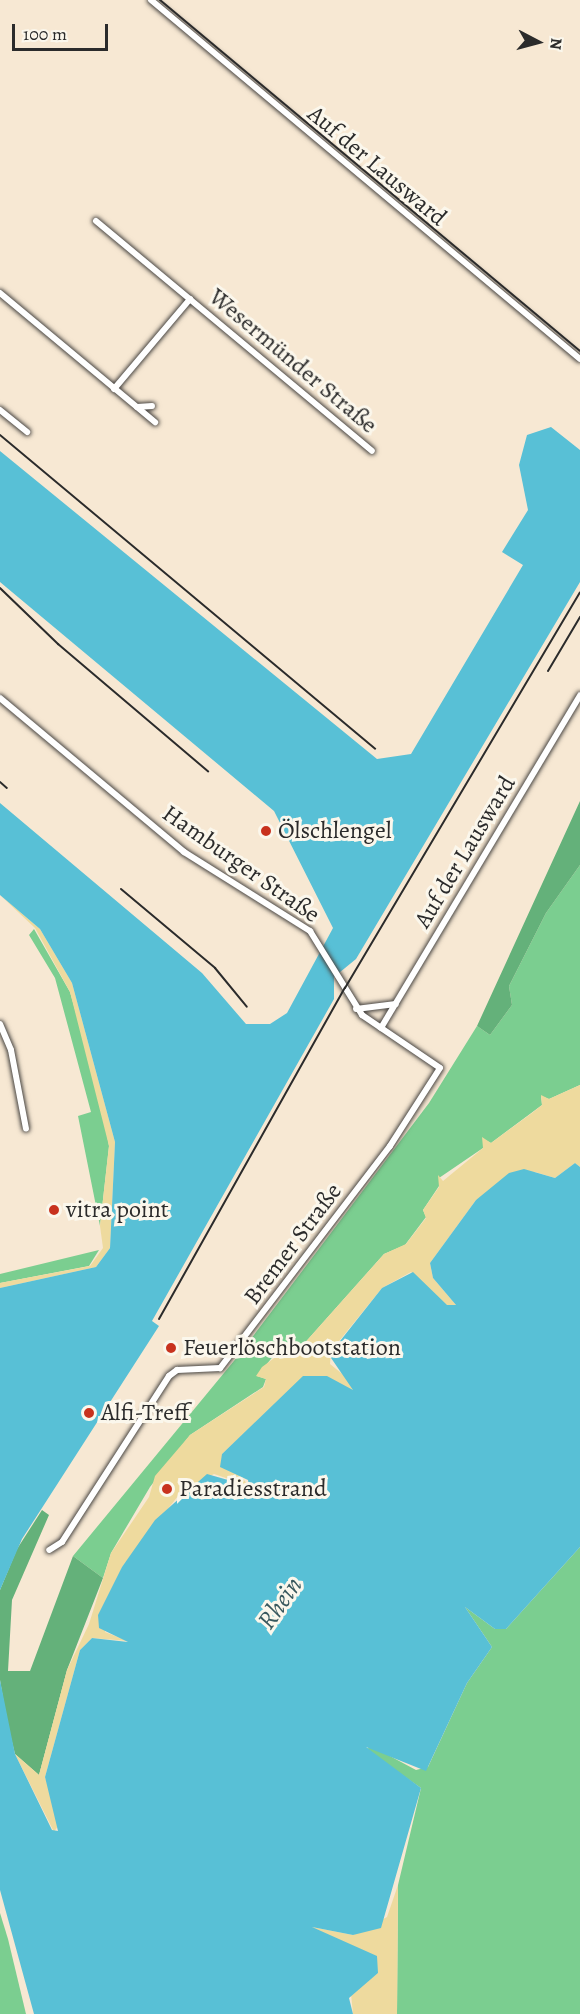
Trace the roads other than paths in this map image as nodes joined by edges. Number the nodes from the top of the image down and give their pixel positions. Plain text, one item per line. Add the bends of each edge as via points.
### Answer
1 (151, 0) edge
2 (96, 221) dead end
3 (0, 293) edge
4 (190, 299) junction
5 (580, 359) edge
6 (114, 389) junction
7 (152, 405) dead end
8 (137, 407) junction
9 (0, 410) edge
10 (155, 422) dead end
11 (27, 432) dead end
12 (372, 451) dead end
13 (580, 695) edge
14 (0, 698) edge
15 (396, 1004) junction
16 (356, 1009) junction
17 (0, 1024) edge
18 (381, 1028) junction
19 (26, 1130) dead end
20 (50, 1550) dead end

1 - 5 street, Auf der Lausward
2 - 4 street, Wesermünder Straße
3 - 6 street
4 - 6 street, Wesermünder Straße
4 - 12 street, Wesermünder Straße
6 - 8 street
7 - 8 street
8 - 10 street
9 - 11 street
13 - 15 street, Auf der Lausward
14 - 16 street, Hamburger Straße via 184,852 304,926 322,947
15 - 16 street
15 - 18 street, Auf der Lausward
16 - 18 street, Hamburger Straße
17 - 19 street via 11,1050
18 - 20 street, Bremer Straße via 437,1062 433,1086 220,1368 177,1370 153,1395 62,1542

